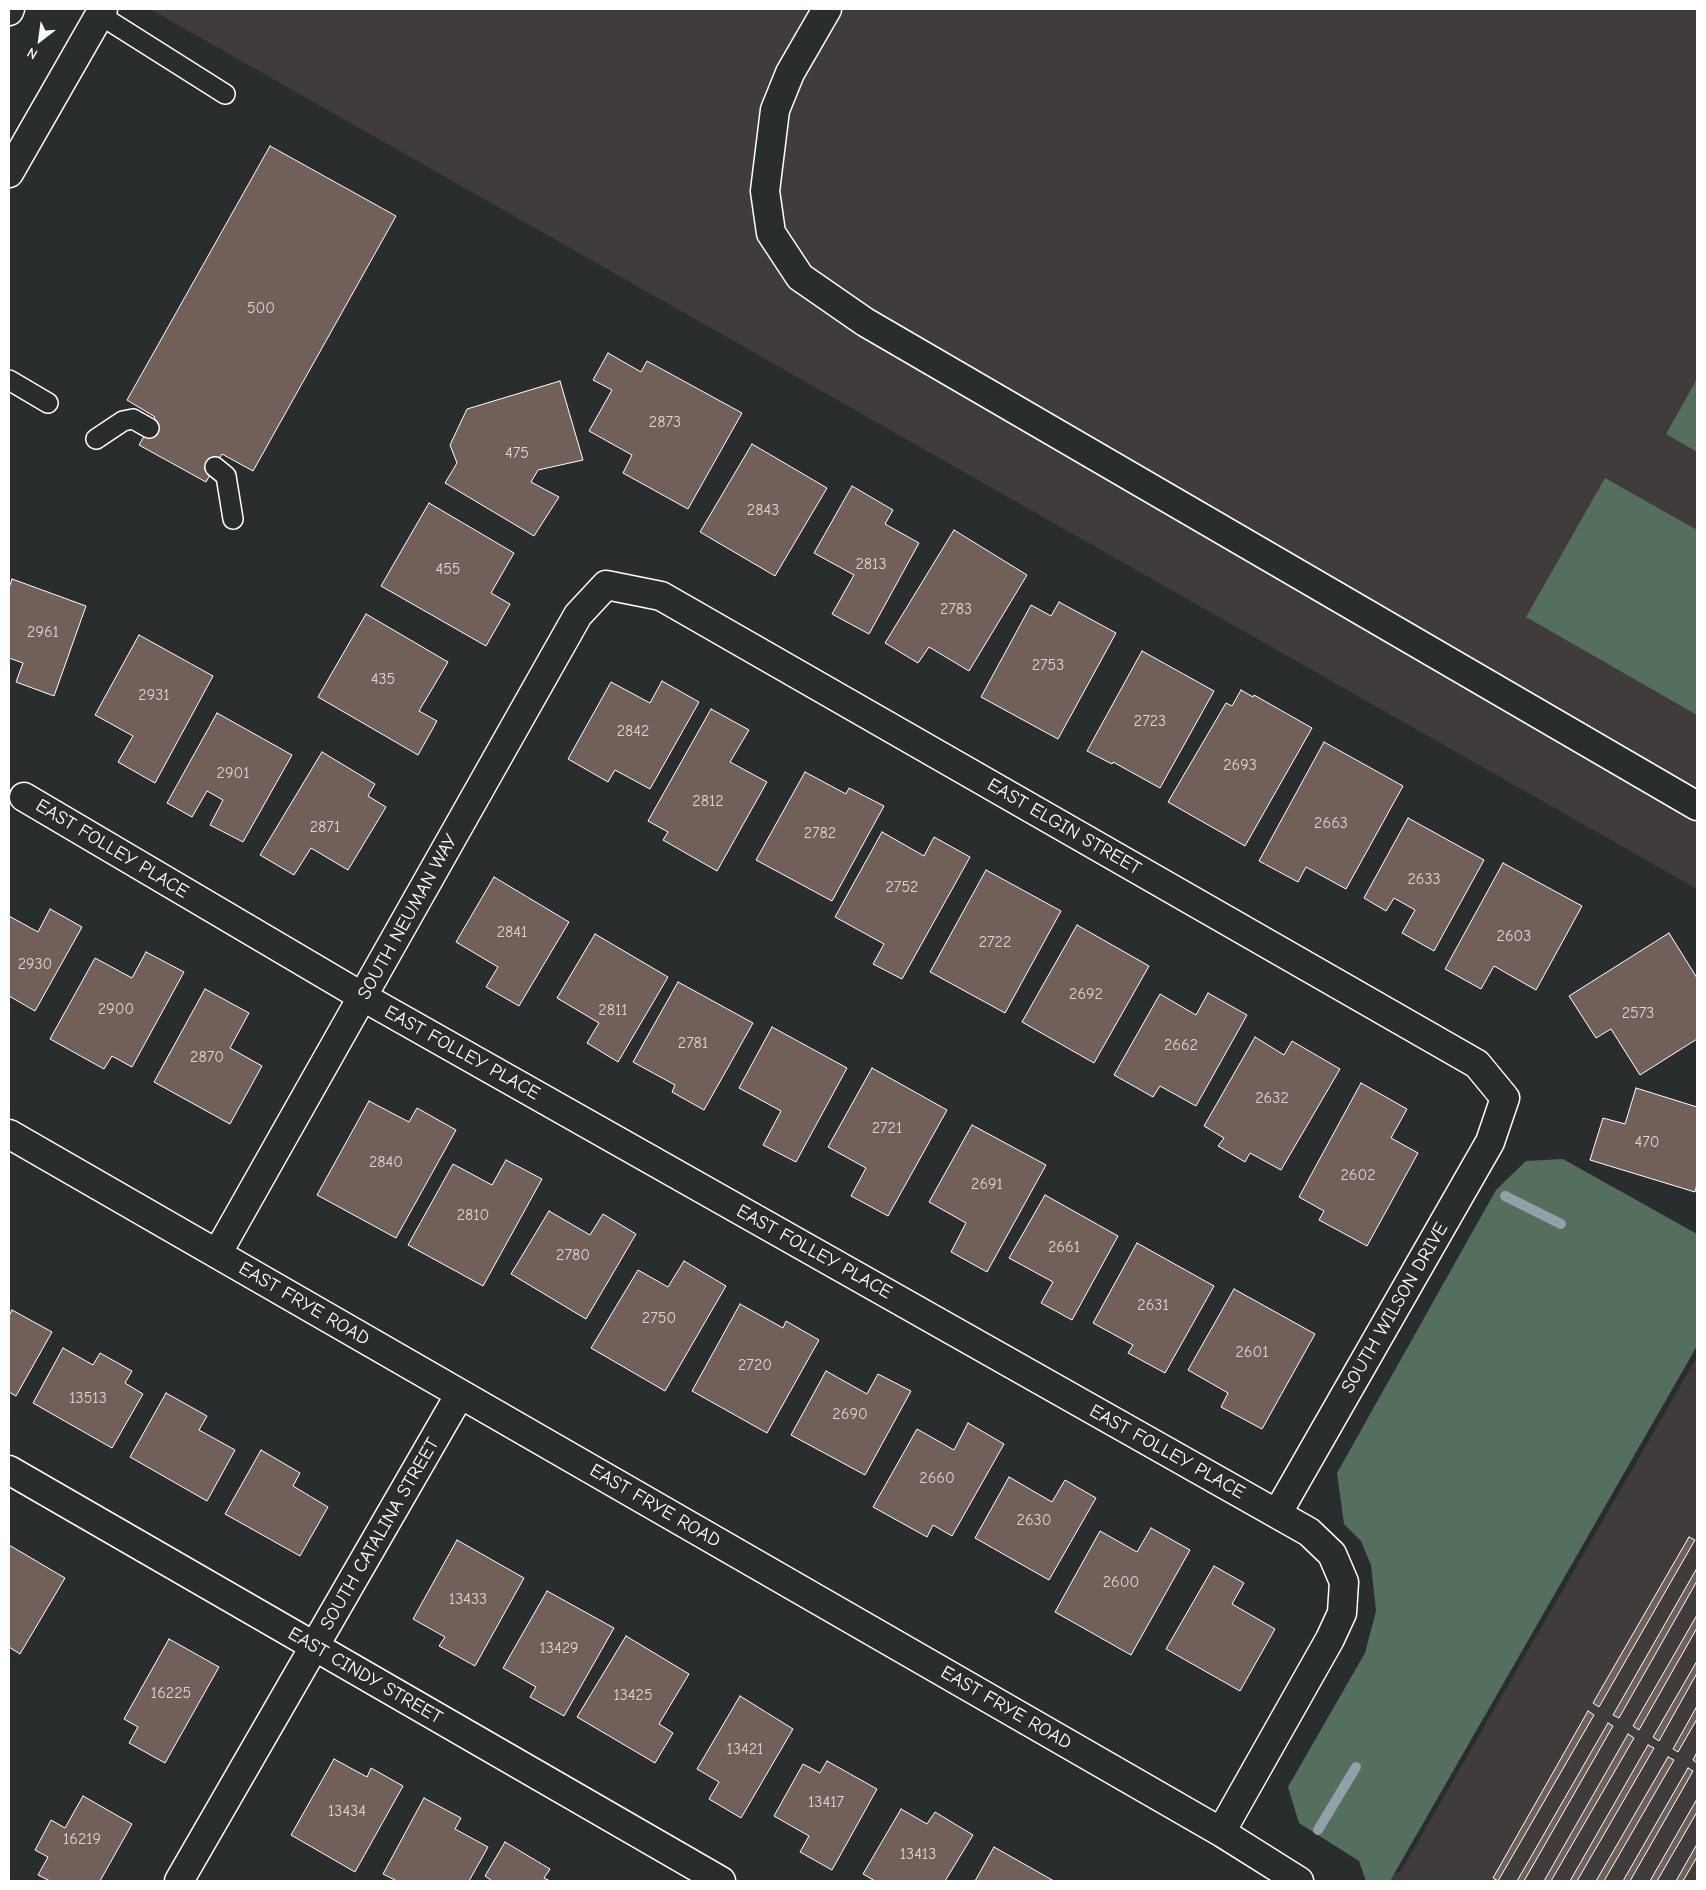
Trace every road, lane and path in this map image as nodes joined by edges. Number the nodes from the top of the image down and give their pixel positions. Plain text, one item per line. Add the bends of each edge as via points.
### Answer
1 (827, 9) edge
2 (101, 12) edge
3 (225, 94) dead end
4 (9, 173) edge
5 (9, 380) edge
6 (48, 403) dead end
7 (149, 428) dead end
8 (96, 439) dead end
9 (215, 467) dead end
10 (233, 519) dead end
11 (606, 585) joint
12 (24, 797) dead end
13 (1697, 806) edge
14 (363, 997) junction
15 (1506, 1098) joint
16 (9, 1134) edge
17 (217, 1254) junction
18 (460, 1394) junction
19 (9, 1470) edge
20 (1277, 1514) junction
21 (315, 1647) junction
22 (1221, 1832) junction
23 (179, 1881) edge
24 (720, 1881) edge
25 (1299, 1881) edge

1 - 13 street via 790,73 775,110 765,191 771,233 800,277 882,332
2 - 3 lane
2 - 4 street
5 - 6 lane
7 - 8 lane via 133,420 123,421
9 - 10 lane via 226,476
11 - 14 street, SOUTH NEUMAN WAY via 578,615
11 - 15 street, EAST ELGIN STREET via 661,596 1477,1064
12 - 14 street, EAST FOLLEY PLACE
14 - 17 street, SOUTH NEUMAN WAY
14 - 20 street, EAST FOLLEY PLACE
15 - 20 street, SOUTH WILSON DRIVE via 1490,1142
16 - 17 street, EAST FRYE ROAD
17 - 18 street, EAST FRYE ROAD
18 - 21 street, SOUTH CATALINA STREET
18 - 22 street, EAST FRYE ROAD
19 - 21 street, EAST CINDY STREET
20 - 22 street, EAST FOLLEY PLACE via 1309,1532 1332,1554 1344,1582 1342,1613
21 - 23 street, SOUTH CATALINA STREET
21 - 24 street, EAST CINDY STREET
22 - 25 street, EAST FRYE ROAD

